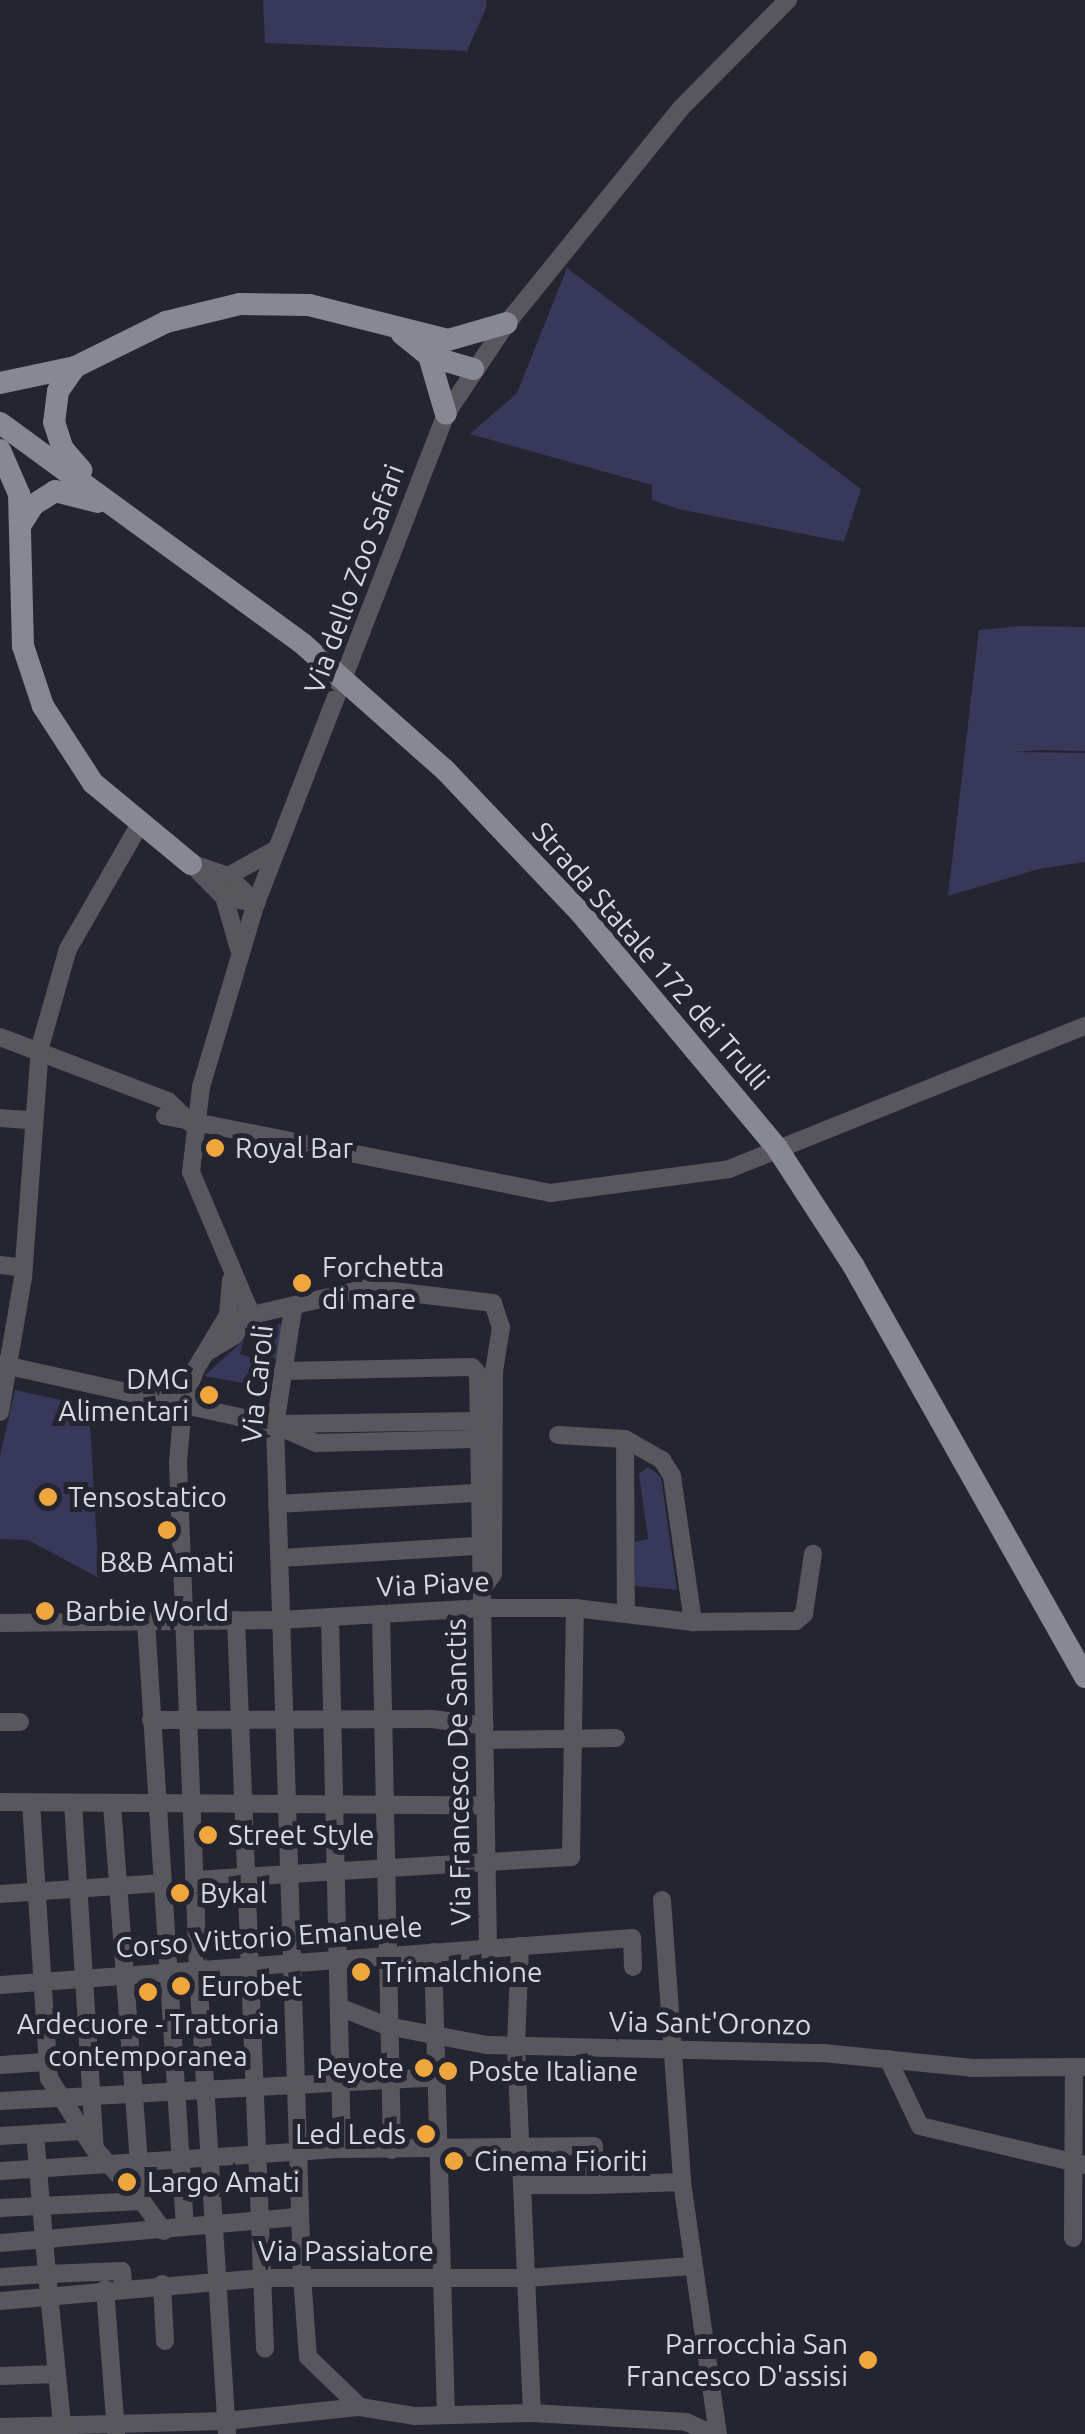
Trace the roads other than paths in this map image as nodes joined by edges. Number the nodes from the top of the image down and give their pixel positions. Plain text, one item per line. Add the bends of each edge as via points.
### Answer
1 (788, 0) edge
2 (507, 322) junction
3 (397, 330) junction
4 (448, 340) junction
5 (429, 356) junction
6 (75, 368) junction
7 (472, 369) junction
8 (0, 383) edge
9 (446, 414) junction
10 (0, 423) edge
11 (0, 450) edge
12 (101, 494) junction
13 (134, 517) junction
14 (20, 526) junction
15 (140, 824) junction
16 (280, 846) junction
17 (191, 864) junction
18 (228, 876) junction
19 (224, 897) junction
20 (256, 903) junction
21 (240, 952) junction
22 (1085, 1026) edge
23 (0, 1037) edge
24 (40, 1047) junction
25 (201, 1087) junction
26 (166, 1108) junction
27 (0, 1118) edge
28 (32, 1120) junction
29 (192, 1124) junction
30 (188, 1156) junction
31 (0, 1265) edge
32 (24, 1268) junction
33 (231, 1274) junction
34 (293, 1309) junction
35 (248, 1316) junction
36 (207, 1352) junction
37 (6, 1364) edge
38 (283, 1371) junction
39 (182, 1405) junction
40 (0, 1412) edge
41 (275, 1425) junction
42 (475, 1430) junction
43 (558, 1435) dead end
44 (625, 1439) junction
45 (476, 1492) junction
46 (277, 1504) junction
47 (476, 1546) junction
48 (814, 1554) dead end
49 (281, 1558) junction
50 (482, 1588) junction
51 (484, 1608) junction
52 (575, 1608) junction
53 (381, 1614) junction
54 (626, 1614) junction
55 (330, 1618) junction
56 (146, 1620) junction
57 (236, 1620) junction
58 (280, 1620) junction
59 (185, 1621) junction
60 (693, 1622) junction
61 (0, 1623) edge
62 (1085, 1677) edge
63 (382, 1719) junction
64 (152, 1720) junction
65 (190, 1720) junction
66 (239, 1720) junction
67 (332, 1720) junction
68 (283, 1721) junction
69 (0, 1722) edge
70 (20, 1722) dead end
71 (485, 1733) junction
72 (573, 1738) junction
73 (616, 1738) dead end
74 (192, 1801) junction
75 (382, 1801) junction
76 (0, 1802) edge
77 (31, 1802) junction
78 (156, 1802) junction
79 (241, 1802) junction
80 (72, 1803) junction
81 (286, 1803) junction
82 (334, 1803) junction
83 (112, 1804) junction
84 (486, 1806) junction
85 (487, 1859) junction
86 (383, 1866) junction
87 (336, 1869) junction
88 (288, 1873) junction
89 (243, 1876) junction
90 (194, 1880) junction
91 (160, 1883) junction
92 (118, 1886) junction
93 (78, 1889) junction
94 (36, 1892) junction
95 (0, 1894) edge
96 (662, 1900) dead end
97 (520, 1946) junction
98 (488, 1948) junction
99 (433, 1952) junction
100 (384, 1955) junction
101 (338, 1958) junction
102 (291, 1962) junction
103 (245, 1966) junction
104 (633, 1967) dead end
105 (198, 1969) junction
106 (165, 1971) junction
107 (123, 1975) junction
108 (83, 1978) junction
109 (42, 1982) junction
110 (0, 1986) edge
111 (338, 2007) junction
112 (387, 2026) junction
113 (436, 2032) junction
114 (516, 2047) junction
115 (669, 2050) junction
116 (888, 2059) junction
117 (46, 2062) junction
118 (0, 2066) edge
119 (1080, 2067) edge
120 (437, 2077) junction
121 (389, 2078) junction
122 (340, 2081) junction
123 (295, 2084) junction
124 (251, 2087) junction
125 (206, 2089) junction
126 (174, 2092) junction
127 (133, 2093) junction
128 (91, 2096) junction
129 (58, 2097) junction
130 (0, 2101) edge
131 (81, 2131) junction
132 (36, 2134) junction
133 (0, 2136) edge
134 (520, 2147) junction
135 (439, 2148) junction
136 (342, 2149) junction
137 (392, 2150) junction
138 (298, 2151) junction
139 (254, 2154) junction
140 (100, 2156) junction
141 (209, 2156) junction
142 (179, 2158) junction
143 (138, 2160) junction
144 (1079, 2165) edge
145 (38, 2168) junction
146 (0, 2171) edge
147 (682, 2182) junction
148 (595, 2184) junction
149 (522, 2186) junction
150 (142, 2201) junction
151 (42, 2205) junction
152 (0, 2208) edge
153 (300, 2217) junction
154 (258, 2220) junction
155 (214, 2223) junction
156 (184, 2227) junction
157 (164, 2231) junction
158 (1073, 2238) dead end
159 (44, 2241) junction
160 (0, 2243) edge
161 (692, 2266) junction
162 (47, 2274) junction
163 (302, 2276) junction
164 (0, 2277) edge
165 (261, 2278) junction
166 (526, 2278) junction
167 (444, 2279) junction
168 (217, 2280) junction
169 (162, 2284) junction
170 (114, 2288) junction
171 (50, 2296) junction
172 (0, 2301) edge
173 (165, 2342) dead end
174 (265, 2348) dead end
175 (58, 2374) junction
176 (0, 2376) edge
177 (713, 2401) junction
178 (360, 2407) junction
179 (532, 2413) junction
180 (446, 2416) junction
181 (686, 2422) junction
182 (645, 2424) junction
183 (1, 2426) edge
184 (227, 2427) edge
185 (169, 2428) edge
186 (116, 2429) edge
187 (63, 2430) edge
188 (665, 2434) edge
189 (716, 2434) edge

1 - 2 street, Via dello Zoo Safari via 708,76
2 - 4 main road
2 - 7 street, Via dello Zoo Safari
3 - 4 main road
3 - 5 main road
3 - 6 main road via 308,305 240,304 166,322
4 - 7 main road
5 - 7 main road
5 - 9 main road
6 - 8 main road
6 - 12 main road via 58,390 54,422 63,449
7 - 9 street, Via dello Zoo Safari
9 - 16 street, Via dello Zoo Safari
10 - 12 main road, Strada Statale 172 dei Trulli
11 - 14 main road via 12,467
12 - 13 main road, Strada Statale 172 dei Trulli
13 - 14 main road via 56,491
13 - 62 main road, Strada Statale 172 dei Trulli via 303,644 445,770 579,911 776,1148 862,1280
14 - 15 main road via 23,646 43,706 93,784
15 - 17 main road
15 - 24 street via 68,949
16 - 18 street via 247,871
16 - 20 street, Via dello Zoo Safari
17 - 18 street
17 - 19 street
18 - 20 street
19 - 20 street
19 - 21 street
20 - 21 street, Via dello Zoo Safari
21 - 25 street, Via dello Zoo Safari
22 - 29 street via 729,1169 550,1194
23 - 24 street
24 - 26 street
24 - 28 street
25 - 26 street
25 - 29 street, Via dello Zoo Safari
26 - 29 street
26 - 30 street
27 - 28 street
28 - 32 street
29 - 30 street, Via dello Zoo Safari
30 - 33 street, Via dello Zoo Safari
31 - 32 street
32 - 37 street
33 - 35 street, Via dello Zoo Safari
33 - 36 street via 228,1315
34 - 35 street
34 - 38 street, Via Caroli
34 - 50 street, Via Caroli via 367,1288 479,1296 500,1311 493,1574
35 - 36 street via 235,1336
36 - 39 street
37 - 39 street
37 - 40 street
38 - 41 street, Via Caroli
38 - 42 street, Via Francesco De Sanctis via 472,1368 478,1374
39 - 41 street
39 - 59 street
41 - 42 street
41 - 46 street, Via Caroli
42 - 45 street, Via Francesco De Sanctis
43 - 44 street
44 - 54 street
44 - 60 street via 662,1460 672,1476
45 - 46 street
45 - 47 street, Via Francesco De Sanctis
46 - 49 street, Via Caroli
47 - 49 street
47 - 50 street, Via Francesco De Sanctis
48 - 60 street, Via Piave via 801,1618
49 - 58 street, Via Caroli
50 - 51 street, Via Francesco De Sanctis
51 - 52 street, Via Piave
51 - 53 street, Via Piave
51 - 71 street, Via Francesco De Sanctis
52 - 54 street, Via Piave
52 - 72 street
53 - 55 street, Via Piave
53 - 63 street
54 - 60 street, Via Piave
55 - 58 street, Via Piave
55 - 67 street
56 - 59 street, Via Piave
56 - 61 street, Via Piave
56 - 64 street
57 - 58 street, Via Piave
57 - 59 street, Via Piave
57 - 66 street
58 - 68 street, Via Caroli
59 - 65 street
63 - 67 street
63 - 71 street
63 - 75 street
64 - 65 street
64 - 78 street
65 - 66 street
65 - 74 street
66 - 68 street
66 - 79 street
67 - 68 street
67 - 82 street
68 - 81 street, Via Caroli
69 - 70 street
71 - 72 street
71 - 84 street, Via Francesco De Sanctis
72 - 73 street
72 - 85 street via 572,1857
74 - 78 street
74 - 79 street
74 - 90 street
75 - 82 street
75 - 84 street
75 - 86 street
76 - 77 street
77 - 80 street
77 - 94 street
78 - 83 street
78 - 91 street
79 - 81 street
79 - 89 street
80 - 83 street
80 - 93 street
81 - 82 street
81 - 88 street, Via Caroli
82 - 87 street
83 - 92 street
84 - 85 street, Via Francesco De Sanctis
85 - 86 street
85 - 98 street, Via Francesco De Sanctis
86 - 87 street
86 - 100 street
87 - 88 street
87 - 101 street
88 - 89 street
88 - 102 street, Via Caroli
89 - 90 street
89 - 103 street
90 - 105 street
91 - 92 street
91 - 106 street
92 - 93 street
92 - 107 street
93 - 94 street
93 - 108 street
94 - 95 street
94 - 109 street
96 - 115 street
97 - 98 street, Corso Vittorio Emanuele
97 - 104 street, Corso Vittorio Emanuele via 632,1938
97 - 114 street
98 - 99 street, Corso Vittorio Emanuele
99 - 100 street, Corso Vittorio Emanuele
99 - 113 street
100 - 101 street, Corso Vittorio Emanuele
100 - 112 street
101 - 102 street, Corso Vittorio Emanuele
101 - 111 street
102 - 103 street, Corso Vittorio Emanuele
102 - 123 street, Via Caroli
103 - 105 street, Corso Vittorio Emanuele
103 - 124 street
105 - 106 street, Corso Vittorio Emanuele
105 - 125 street
106 - 107 street, Corso Vittorio Emanuele
106 - 126 street
107 - 108 street, Corso Vittorio Emanuele
107 - 127 street
108 - 109 street, Corso Vittorio Emanuele
108 - 128 street
109 - 110 street, Corso Vittorio Emanuele
109 - 117 street
111 - 112 street, Via Sant'Oronzo
111 - 122 street
112 - 113 street, Via Sant'Oronzo
112 - 121 street
113 - 114 street, Via Sant'Oronzo
113 - 120 street
114 - 115 street, Via Sant'Oronzo
114 - 134 street
115 - 116 street, Via Sant'Oronzo
115 - 147 street
116 - 119 street, Via Sant'Oronzo via 972,2068
116 - 144 street via 920,2126
117 - 118 street
117 - 129 street
119 - 144 street
120 - 121 street
120 - 135 street
121 - 122 street
121 - 137 street
122 - 123 street
122 - 136 street
123 - 124 street
123 - 138 street, Via Caroli
124 - 125 street
124 - 139 street
125 - 126 street
125 - 141 street
126 - 127 street
126 - 142 street
127 - 128 street
127 - 143 street
128 - 129 street
128 - 140 street
129 - 130 street
129 - 131 street
131 - 132 street
131 - 140 street
132 - 133 street
132 - 145 street
134 - 135 street
134 - 148 street via 594,2146
134 - 149 street
135 - 137 street
135 - 167 street
136 - 137 street
136 - 138 street
138 - 139 street
138 - 153 street, Via Caroli
139 - 141 street
139 - 154 street
140 - 143 street
140 - 145 street
140 - 150 street
141 - 142 street
141 - 155 street
142 - 143 street
142 - 156 street
143 - 150 street
144 - 158 street
145 - 146 street
145 - 151 street
147 - 148 street
147 - 161 street
148 - 149 street
149 - 166 street
150 - 151 street
150 - 157 street
151 - 152 street
151 - 159 street
153 - 154 street
153 - 163 street, Via Caroli
154 - 155 street
154 - 165 street
155 - 156 street
155 - 168 street
156 - 157 street
157 - 159 street
159 - 160 street
159 - 162 street
161 - 166 street, Via Passiatore
161 - 177 street
162 - 164 street
162 - 170 street via 122,2271
162 - 171 street
163 - 165 street, Via Passiatore
163 - 167 street, Via Passiatore
163 - 178 street, Via Caroli via 308,2357
165 - 168 street, Via Passiatore
165 - 174 street
166 - 167 street, Via Passiatore
166 - 179 street
167 - 180 street
168 - 169 street, Via Passiatore
168 - 184 street
169 - 170 street, Via Passiatore
169 - 173 street
170 - 171 street, Via Passiatore
170 - 186 street
171 - 172 street, Via Passiatore
171 - 175 street
175 - 176 street
175 - 187 street
177 - 181 street
177 - 189 street
178 - 180 street
178 - 184 street
179 - 180 street
179 - 182 street
181 - 182 street
181 - 189 street
182 - 188 street
183 - 187 street
184 - 185 street
185 - 186 street
186 - 187 street

